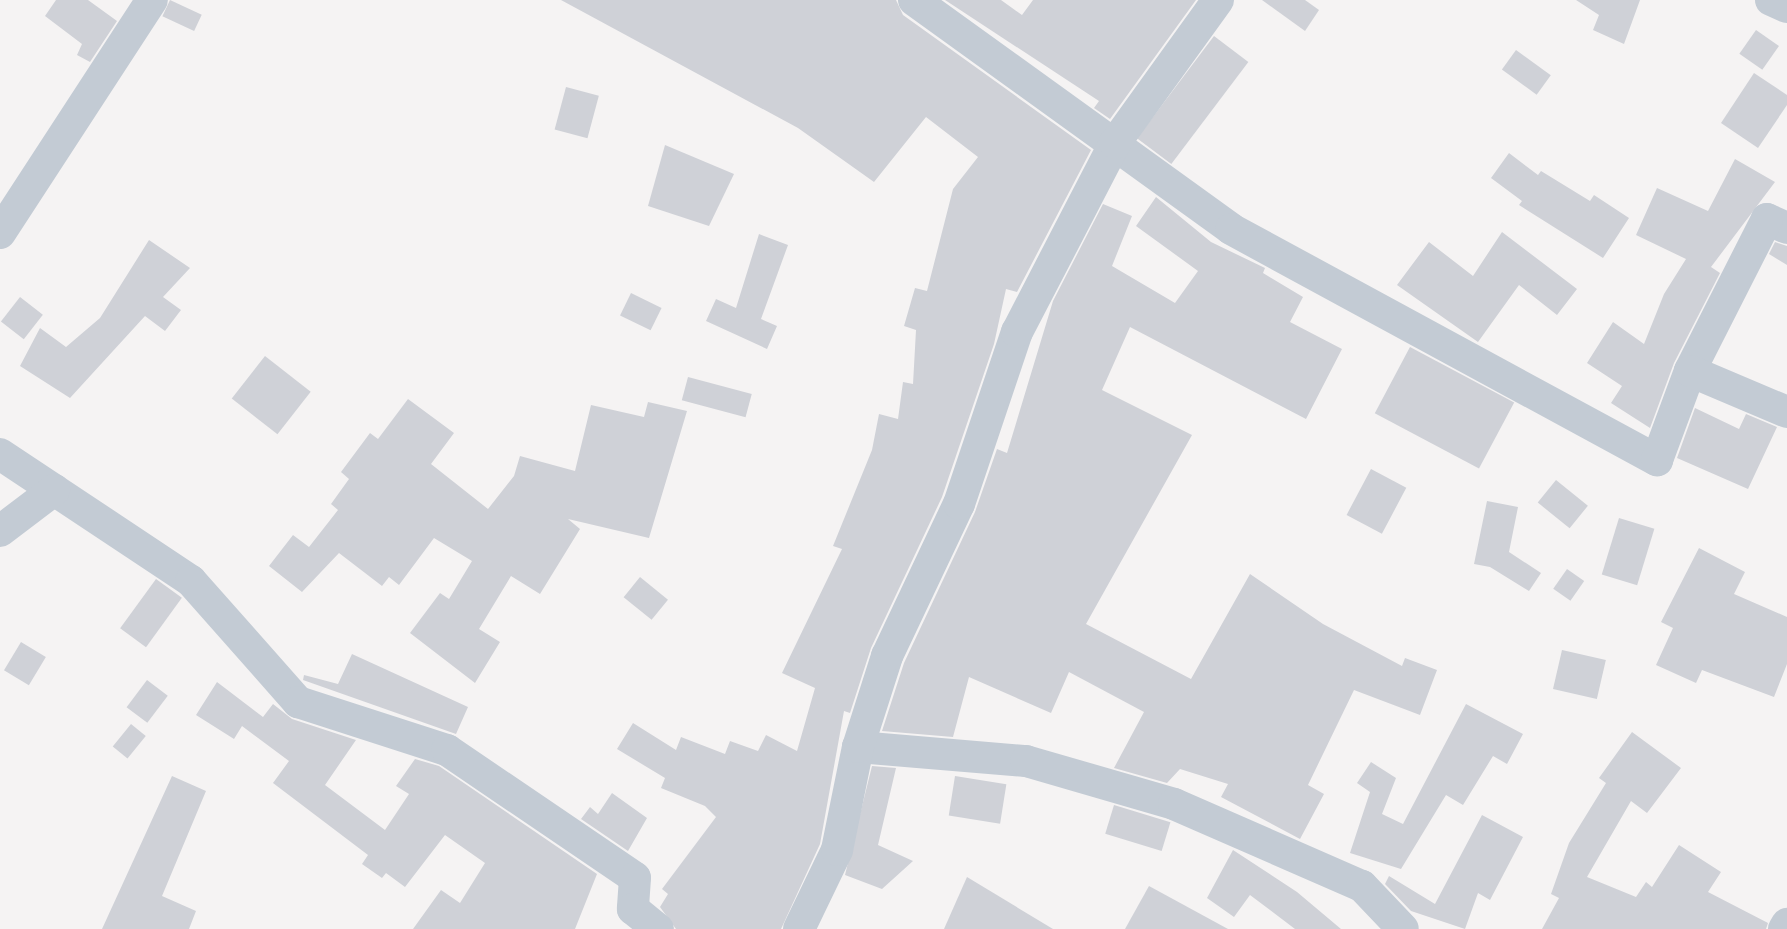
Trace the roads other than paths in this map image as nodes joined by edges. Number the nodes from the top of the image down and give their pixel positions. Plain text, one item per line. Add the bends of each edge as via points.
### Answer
1 (152, 0) edge
2 (914, 0) edge
3 (1218, 0) edge
4 (1771, 0) edge
5 (1787, 7) edge
6 (1115, 143) junction
7 (4, 219) edge
8 (1787, 228) edge
9 (1690, 371) junction
10 (1787, 412) edge
11 (0, 454) edge
12 (54, 490) junction
13 (0, 531) edge
14 (858, 747) junction
15 (1787, 924) edge
16 (658, 929) edge
17 (799, 929) edge
18 (1403, 929) edge
19 (1784, 929) edge

1 - 7 street
2 - 6 street
3 - 6 street
4 - 5 street
6 - 9 street via 1231,229 1657,460
6 - 14 street via 1017,332 959,504 886,656
8 - 9 street via 1767,219
9 - 10 street
11 - 12 street
12 - 13 street
12 - 16 street via 191,581 298,702 447,750 635,878 633,909
14 - 17 street via 837,850
14 - 18 street via 1026,761 1174,804 1362,886
15 - 19 street

